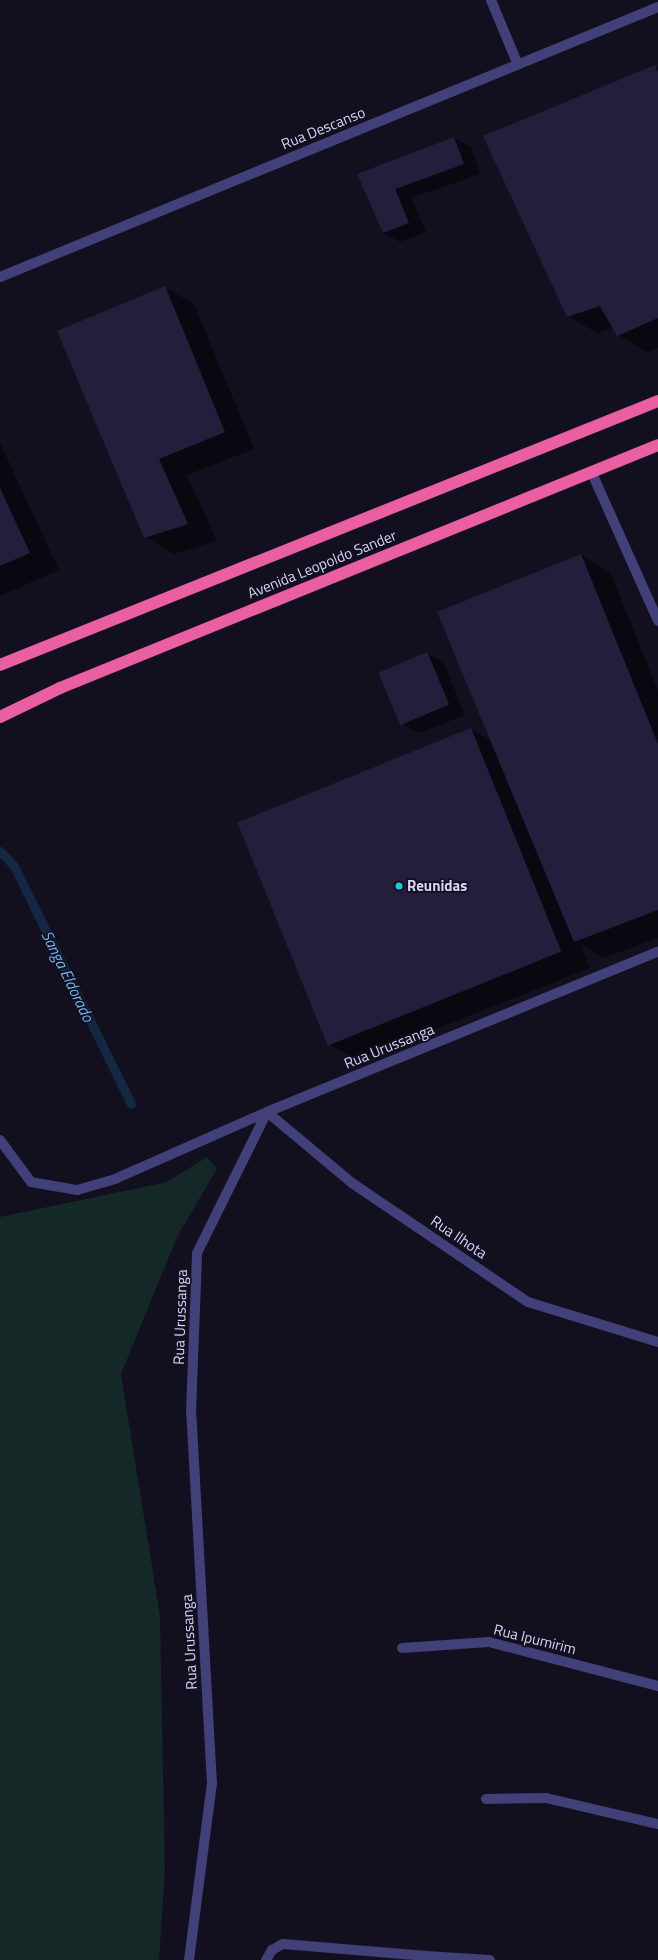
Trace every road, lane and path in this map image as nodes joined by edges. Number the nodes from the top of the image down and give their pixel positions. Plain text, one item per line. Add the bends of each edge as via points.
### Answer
1 (491, 0) edge
2 (658, 7) edge
3 (518, 65) junction
4 (0, 277) edge
5 (658, 401) edge
6 (658, 445) edge
7 (592, 471) junction
8 (658, 621) edge
9 (0, 665) edge
10 (0, 717) edge
11 (658, 952) edge
12 (267, 1112) junction
13 (0, 1140) edge
14 (658, 1342) edge
15 (402, 1648) dead end
16 (658, 1686) edge
17 (486, 1798) dead end
18 (658, 1824) edge
19 (425, 1958) edge
20 (189, 1960) edge
21 (266, 1960) edge
22 (490, 1960) edge

1 - 3 street
2 - 3 street, Rua Descanso
3 - 4 street, Rua Descanso
5 - 9 highway, Avenida Leopoldo Sander
6 - 7 highway, Avenida Leopoldo Sander
7 - 8 street
7 - 10 highway, Avenida Leopoldo Sander via 60,688
11 - 12 street, Rua Urussanga
12 - 13 street via 115,1179 77,1190 31,1182
12 - 14 street, Rua Ilhota via 352,1184 528,1302
12 - 20 street, Rua Urussanga via 197,1253 191,1412 212,1784
15 - 16 street, Rua Ipumirim via 489,1642
17 - 18 street via 546,1798
19 - 21 street via 283,1944 272,1950
19 - 22 street

